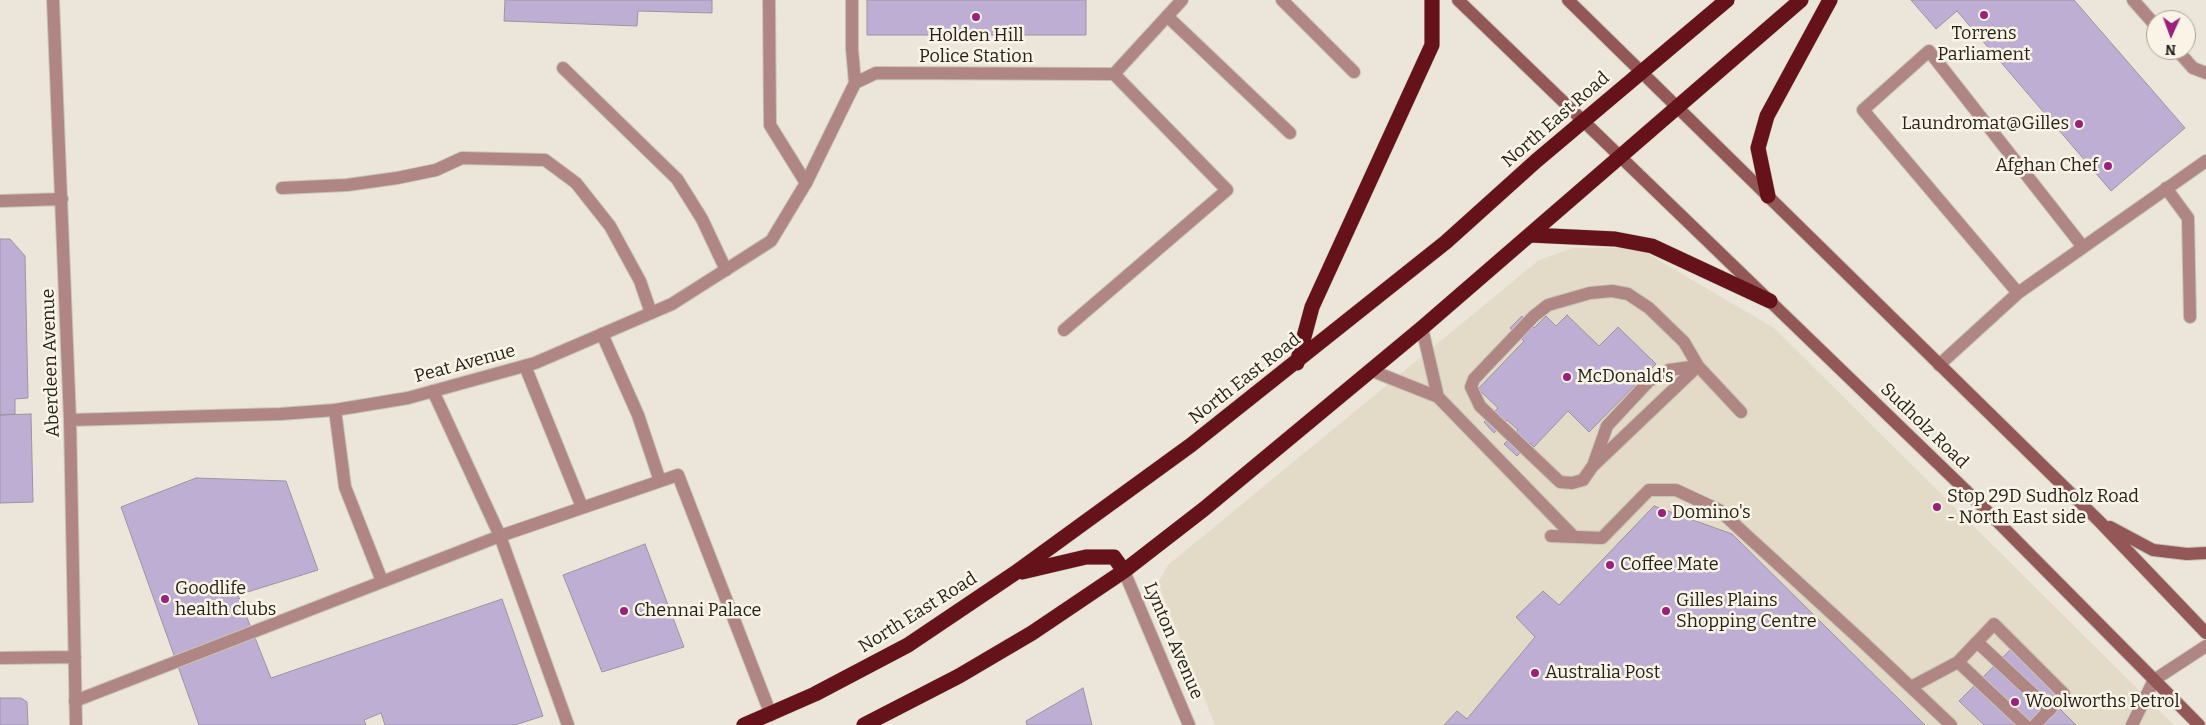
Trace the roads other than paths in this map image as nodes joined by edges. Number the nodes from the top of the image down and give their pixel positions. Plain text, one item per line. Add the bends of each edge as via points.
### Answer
1 (53, 0) edge
2 (769, 0) edge
3 (852, 0) edge
4 (1182, 0) edge
5 (1282, 0) edge
6 (1432, 0) edge
7 (1458, 0) edge
8 (1568, 0) edge
9 (1727, 0) edge
10 (1801, 0) edge
11 (1830, 0) edge
12 (2133, 0) edge
13 (2146, 15) edge
14 (1167, 16) junction
15 (2186, 60) edge
16 (563, 68) dead end
17 (1354, 72) dead end
18 (1641, 72) junction
19 (2206, 73) edge
20 (1114, 74) junction
21 (855, 83) junction
22 (1677, 107) junction
23 (1583, 121) junction
24 (1290, 133) dead end
25 (1620, 156) junction
26 (2206, 161) edge
27 (806, 183) junction
28 (282, 188) dead end
29 (2166, 188) junction
30 (1768, 196) junction
31 (62, 199) junction
32 (0, 201) edge
33 (1530, 235) junction
34 (2083, 246) junction
35 (726, 270) junction
36 (2018, 293) junction
37 (1770, 301) junction
38 (651, 313) junction
39 (2190, 318) dead end
40 (1422, 328) junction
41 (1064, 330) dead end
42 (602, 334) junction
43 (1297, 363) junction
44 (1939, 364) junction
45 (525, 366) junction
46 (1698, 366) junction
47 (1370, 370) junction
48 (433, 391) junction
49 (1438, 397) junction
50 (335, 410) junction
51 (1741, 412) dead end
52 (70, 420) junction
53 (1592, 468) junction
54 (660, 480) junction
55 (582, 507) junction
56 (2099, 521) junction
57 (500, 536) junction
58 (1551, 536) dead end
59 (1574, 537) junction
60 (2206, 553) edge
61 (1124, 571) junction
62 (1015, 573) junction
63 (382, 581) junction
64 (2206, 633) edge
65 (1977, 642) junction
66 (2206, 646) edge
67 (75, 657) junction
68 (0, 658) edge
69 (1958, 662) junction
70 (2154, 680) junction
71 (1911, 687) junction
72 (76, 701) junction
73 (2050, 710) junction
74 (771, 714) junction
75 (76, 725) edge
76 (568, 725) edge
77 (744, 725) edge
78 (864, 725) edge
79 (1188, 725) edge
80 (1951, 725) edge
81 (2025, 725) edge
82 (2036, 725) edge
83 (2132, 725) edge
84 (2199, 725) edge

1 - 31 street, Aberdeen Avenue
2 - 27 street via 770,126
3 - 21 street
4 - 14 street
5 - 17 street
6 - 43 highway via 1432,45 1312,307
7 - 23 main road, Sudholz Road
8 - 18 main road
9 - 18 highway, North East Road
10 - 22 highway
11 - 30 highway via 1767,116 1758,148
12 - 13 street
14 - 20 street
14 - 24 street
15 - 19 street via 2193,68
16 - 35 street via 677,179 702,219
18 - 22 main road
18 - 23 highway, North East Road
20 - 21 street via 876,73
20 - 41 street via 1227,190
21 - 27 street, Peat Avenue
22 - 25 highway
22 - 30 main road
23 - 25 main road, Sudholz Road
23 - 43 highway, North East Road via 1446,242
25 - 33 highway
25 - 37 main road, Sudholz Road
26 - 29 street
27 - 35 street, Peat Avenue via 772,241
28 - 38 street via 347,185 397,178 436,170 462,158 545,160 576,183 610,226 640,281
29 - 34 street
29 - 39 street via 2188,218
30 - 44 main road
31 - 32 street
31 - 52 street, Aberdeen Avenue
33 - 37 highway via 1615,239 1652,246
33 - 40 highway
34 - 36 street
34 - 36 street via 1930,52 1863,110
35 - 38 street, Peat Avenue via 672,304
36 - 44 street
37 - 70 main road, Sudholz Road via 1983,507
38 - 42 street, Peat Avenue
40 - 47 highway
40 - 49 street
42 - 45 street, Peat Avenue
42 - 54 street via 638,415
43 - 62 highway, North East Road via 1191,446
44 - 56 main road
45 - 48 street, Peat Avenue
45 - 55 street
46 - 51 street
46 - 53 street
46 - 53 street via 1670,370 1649,381 1607,426
46 - 53 street via 1684,342 1649,308 1628,294 1612,291 1590,293 1548,305 1534,316 1474,379 1471,388 1480,406 1560,482 1584,480
47 - 49 street
47 - 61 highway
48 - 50 street, Peat Avenue
48 - 57 street
49 - 59 street
50 - 52 street, Peat Avenue
50 - 63 street via 344,487
52 - 67 street, Aberdeen Avenue
54 - 55 street
54 - 74 street via 678,475
55 - 57 street
56 - 60 main road via 2153,550
56 - 64 main road
57 - 63 street
57 - 76 street
58 - 59 street
59 - 71 street via 1602,538 1649,490 1676,490 1719,510
61 - 62 highway via 1114,557 1086,558
61 - 78 highway via 1024,638
61 - 79 street, Lynton Avenue
62 - 74 highway, North East Road via 908,645
63 - 72 street
65 - 69 street
65 - 73 street
65 - 73 street via 1994,624 2064,694
66 - 70 street
67 - 68 street
67 - 72 street, Aberdeen Avenue
69 - 71 street
69 - 81 street
70 - 83 street
70 - 84 main road, Sudholz Road
71 - 80 street
72 - 75 street, Aberdeen Avenue
73 - 82 street
74 - 77 highway, North East Road

